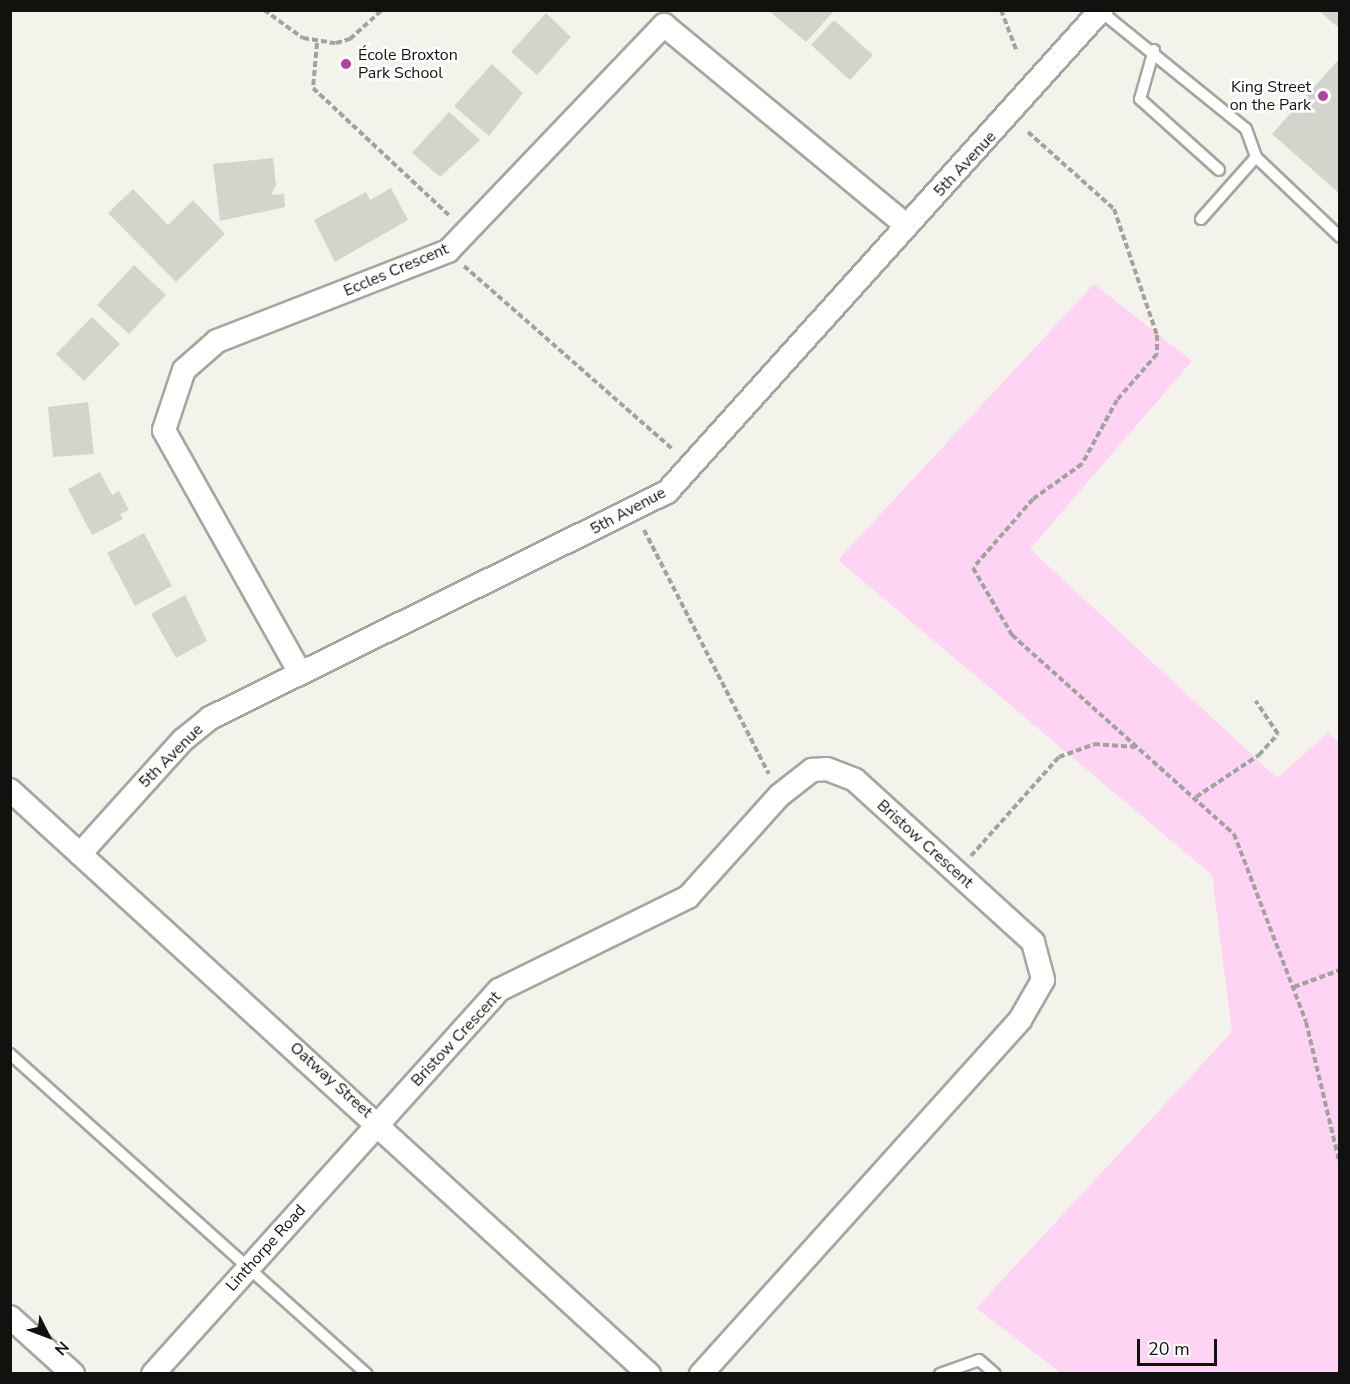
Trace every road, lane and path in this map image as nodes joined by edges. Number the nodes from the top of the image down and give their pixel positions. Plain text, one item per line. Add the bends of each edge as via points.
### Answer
1 (264, 10) edge
2 (382, 10) edge
3 (1000, 10) edge
4 (1100, 11) edge
5 (317, 43) junction
6 (1154, 50) junction
7 (1017, 52) dead end
8 (1028, 132) dead end
9 (1256, 157) junction
10 (1220, 170) dead end
11 (1201, 219) dead end
12 (907, 226) junction
13 (468, 233) junction
14 (1340, 237) edge
15 (448, 251) junction
16 (693, 468) junction
17 (634, 510) junction
18 (299, 671) junction
19 (1256, 701) dead end
20 (1135, 747) junction
21 (10, 790) edge
22 (780, 795) junction
23 (1196, 797) junction
24 (81, 854) junction
25 (957, 872) junction
26 (1340, 970) edge
27 (1294, 987) junction
28 (10, 1054) edge
29 (379, 1123) junction
30 (1340, 1165) edge
31 (247, 1269) junction
32 (10, 1317) edge
33 (73, 1374) edge
34 (153, 1374) edge
35 (367, 1374) edge
36 (649, 1374) edge
37 (701, 1374) edge
38 (940, 1374) edge
39 (995, 1374) edge

1 - 5 path
2 - 5 path via 350,39
3 - 7 path
4 - 6 lane
4 - 12 street, 5th Avenue
5 - 13 path via 313,88
6 - 9 lane via 1246,129
6 - 10 lane via 1140,99
8 - 20 path via 1114,209 1156,335 1157,354 1117,400 1082,464 1033,499 973,568 1012,635
9 - 11 lane
9 - 14 lane
12 - 13 street, Eccles Crescent via 664,25
12 - 16 street, 5th Avenue
13 - 15 street, Eccles Crescent
15 - 16 path
15 - 18 street, Eccles Crescent via 217,341 184,370 164,430
16 - 17 street, 5th Avenue via 667,492
17 - 18 street, 5th Avenue
17 - 22 path
18 - 24 street, 5th Avenue via 210,718 183,740
19 - 23 path via 1278,734 1259,755
20 - 23 path
20 - 25 path via 1094,744 1059,757
21 - 24 street, Oatway Street
22 - 25 street, Bristow Crescent via 812,770 841,772
22 - 29 street, Bristow Crescent via 688,897 499,990
23 - 27 path via 1234,834
24 - 29 street, Oatway Street
25 - 37 street, Bristow Crescent via 1033,942 1043,980 1035,1000
26 - 27 path
27 - 30 path
28 - 31 lane
29 - 31 street, Linthorpe Road
29 - 36 street, Oatway Street
31 - 34 street, Linthorpe Road
31 - 35 lane
32 - 33 street
38 - 39 lane via 979,1360

